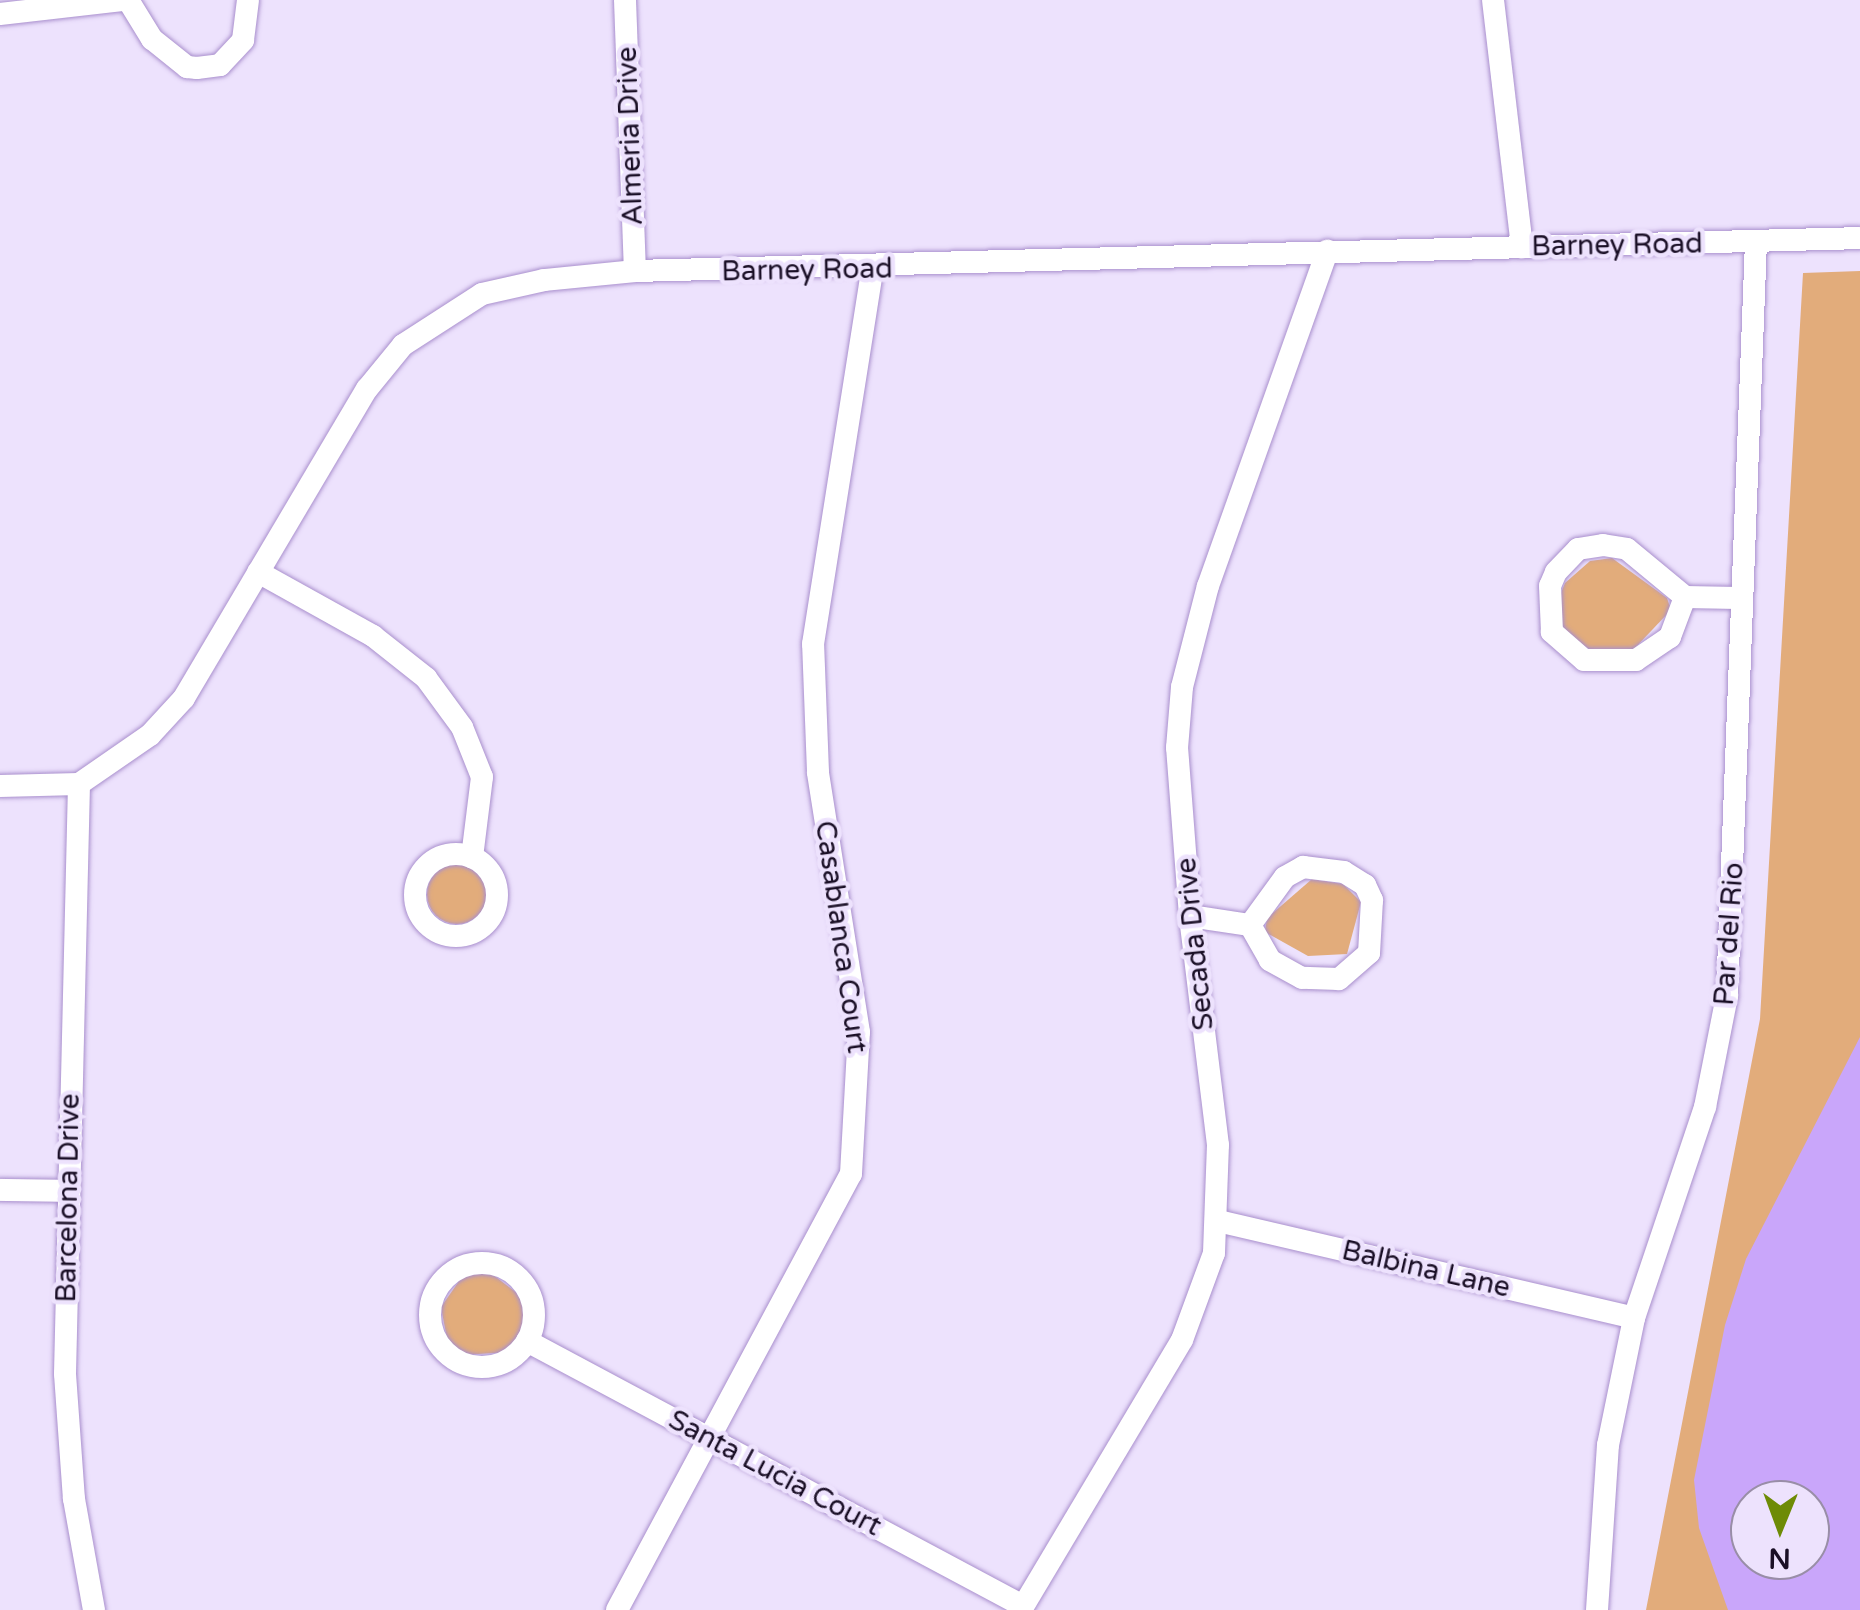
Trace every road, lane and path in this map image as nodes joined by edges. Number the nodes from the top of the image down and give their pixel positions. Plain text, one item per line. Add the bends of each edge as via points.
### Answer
1 (125, 0) edge
2 (248, 0) edge
3 (625, 0) edge
4 (1493, 0) edge
5 (0, 14) edge
6 (1860, 238) edge
7 (1756, 242) junction
8 (1522, 247) junction
9 (1327, 251) junction
10 (872, 270) junction
11 (635, 271) junction
12 (258, 572) junction
13 (1685, 596) junction
14 (1738, 598) junction
15 (79, 784) junction
16 (0, 786) edge
17 (472, 857) dead end
18 (1190, 916) junction
19 (1250, 925) junction
20 (0, 1190) edge
21 (68, 1191) junction
22 (1218, 1221) junction
23 (1634, 1318) junction
24 (527, 1341) junction
25 (713, 1439) junction
26 (1022, 1608) edge
27 (94, 1610) edge
28 (617, 1610) edge
29 (1597, 1610) edge

1 - 2 street via 152,39 186,67 197,68 220,65 243,40
1 - 5 street
3 - 11 street, Almeria Drive
4 - 8 street
6 - 7 street, Barney Road
7 - 8 street, Barney Road
7 - 14 street, Par del Rio
8 - 9 street, Barney Road
9 - 10 street, Barney Road
9 - 18 street, Secada Drive via 1208,586 1182,687 1177,748
10 - 11 street, Barney Road
10 - 25 street, Casablanca Court via 812,644 818,772 859,1032 858,1136 844,1190
11 - 12 street, Barney Road via 482,294 403,344 367,389
12 - 15 street, Barney Road via 184,698 150,736
12 - 17 street via 373,636 435,690 462,727 482,777
13 - 13 street via 1627,549 1589,546 1556,572 1550,586 1552,632 1584,660 1636,660 1670,638
13 - 14 street
14 - 23 street, Par del Rio via 1737,808 1722,1032 1705,1107
15 - 16 street
15 - 21 street, Barcelona Drive
18 - 19 street
18 - 22 street, Secada Drive via 1218,1145
19 - 19 street via 1270,960 1302,978 1339,979 1369,953 1372,900 1365,885 1344,872 1303,867 1285,877
20 - 21 street
21 - 27 street, Barcelona Drive via 65,1374 74,1500
22 - 23 street, Balbina Lane
22 - 26 street, Secada Drive via 1206,1284 1182,1340
23 - 29 street, Par del Rio via 1606,1464
24 - 24 street via 491,1366 458,1361 434,1336 435,1292 460,1268 483,1263 506,1269 524,1284 533,1306
24 - 25 street, Santa Lucia Court
25 - 26 street, Santa Lucia Court
25 - 28 street, Casablanca Court

